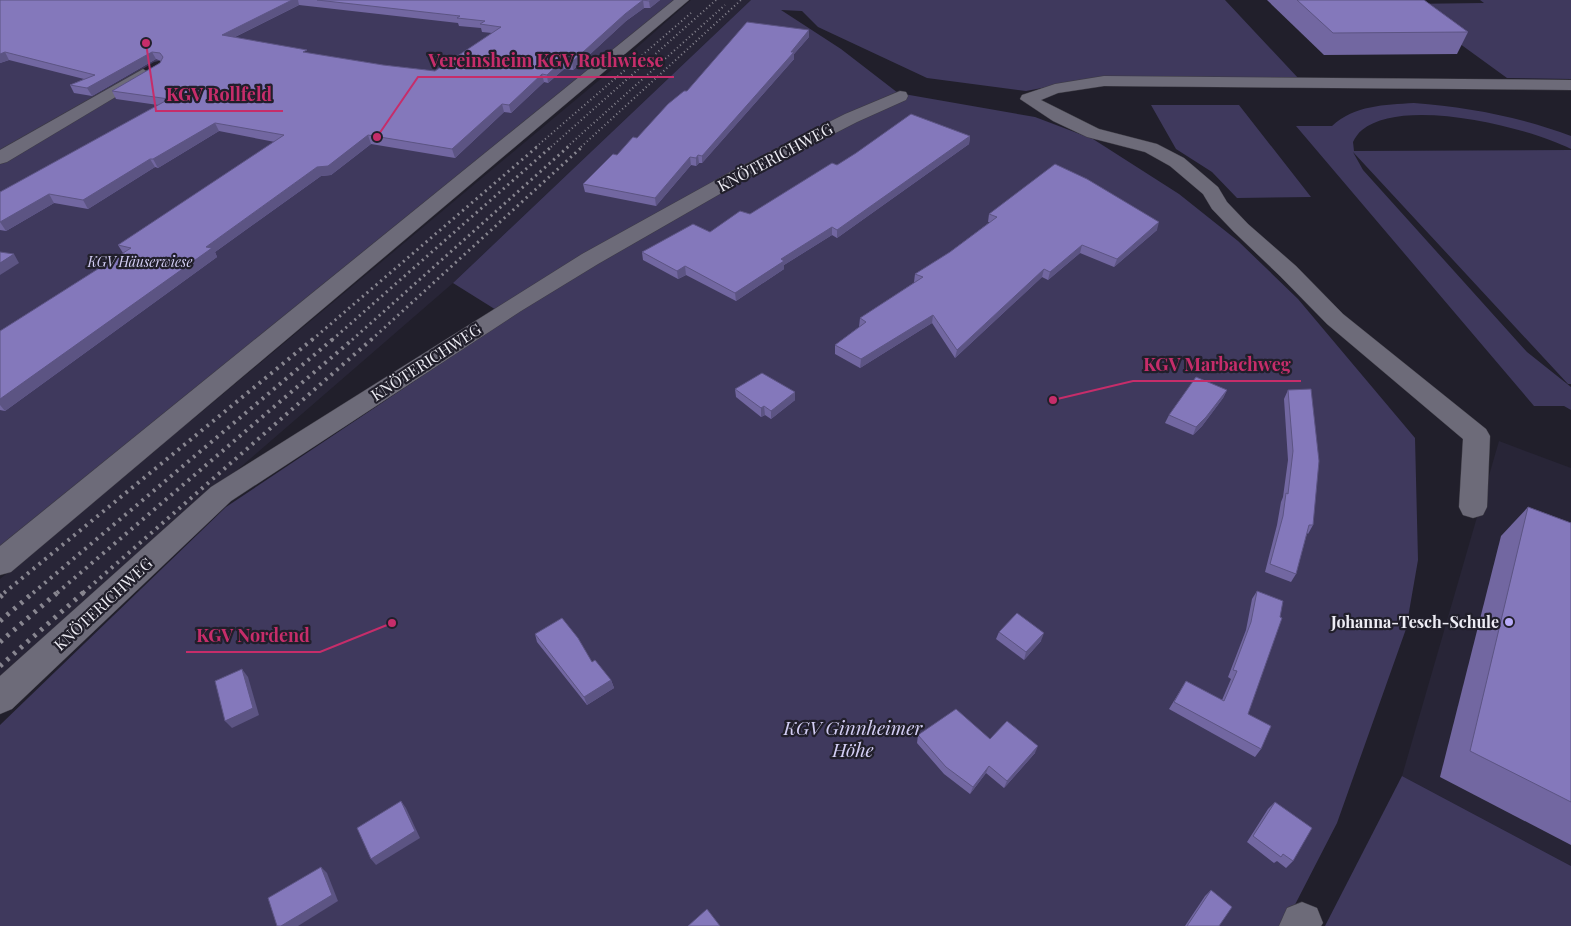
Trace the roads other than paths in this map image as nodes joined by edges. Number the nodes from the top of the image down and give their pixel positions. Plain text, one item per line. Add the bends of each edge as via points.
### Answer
1 (682, 0) edge
2 (157, 66) edge
3 (1571, 85) edge
4 (900, 96) dead end
5 (0, 158) edge
6 (1473, 507) dead end
7 (0, 563) edge
8 (0, 698) edge

1 - 7 lane
2 - 5 lane
3 - 6 lane via 1104,81 1055,89 1028,99 1093,133 1151,148 1193,174 1241,228 1335,319 1477,436
4 - 8 lane, KNÖTERICHWEG via 739,175 590,259 221,494

